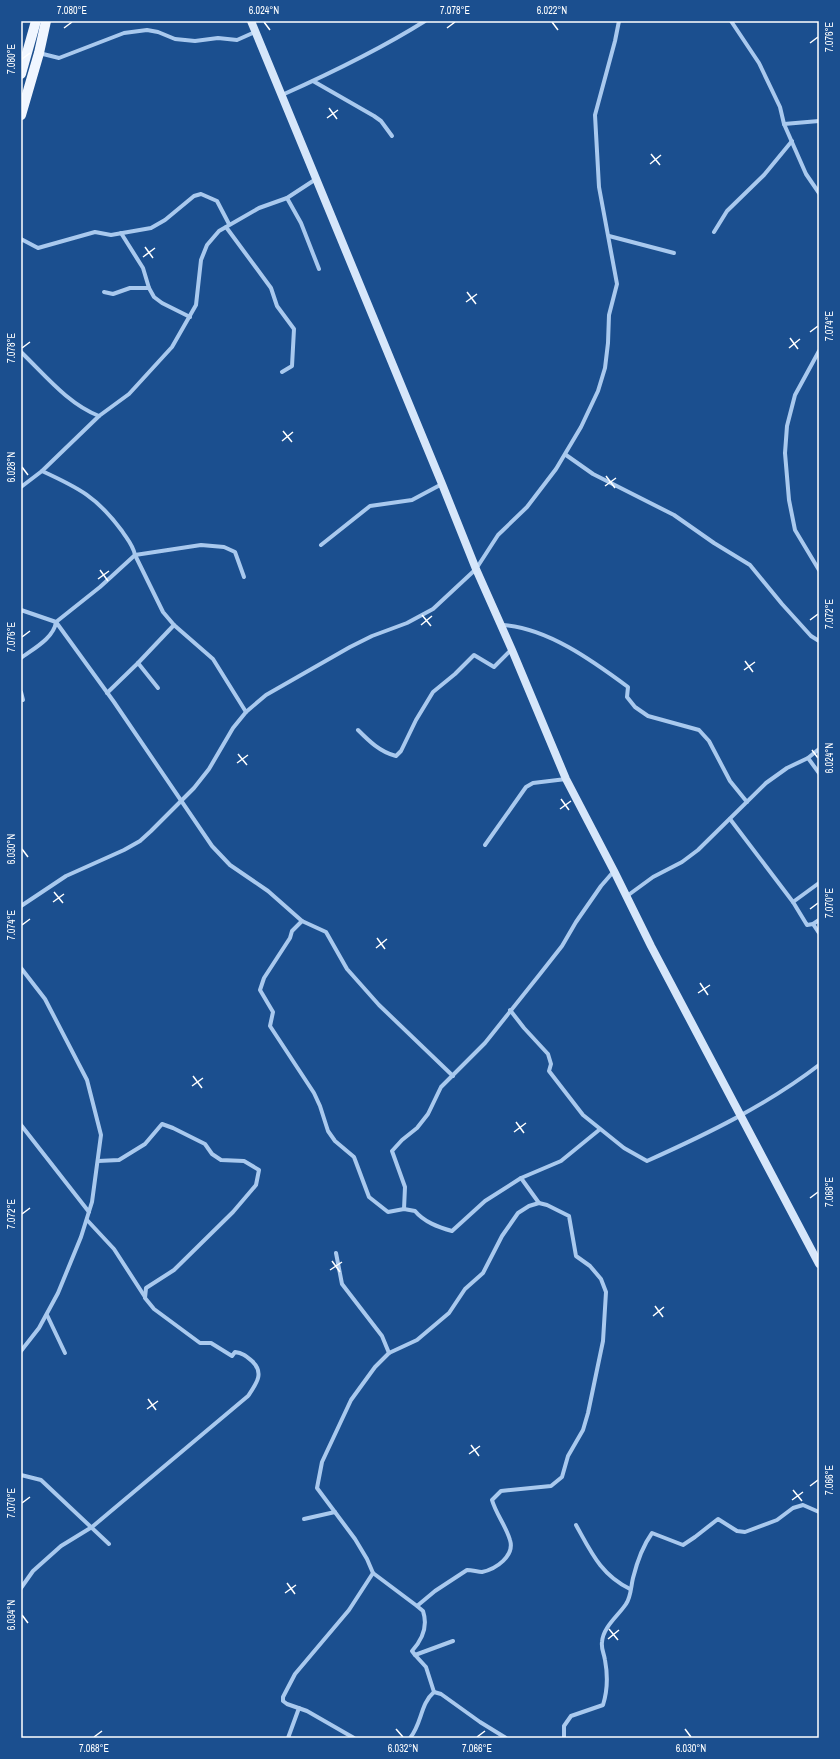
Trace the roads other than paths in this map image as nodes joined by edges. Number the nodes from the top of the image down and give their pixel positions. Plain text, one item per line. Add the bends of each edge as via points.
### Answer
1 (36, 21) edge
2 (46, 21) edge
3 (251, 21) edge
4 (425, 21) edge
5 (619, 21) edge
6 (731, 21) edge
7 (255, 32) junction
8 (39, 54) junction
9 (21, 74) edge
10 (313, 81) junction
11 (282, 95) junction
12 (21, 115) edge
13 (819, 121) edge
14 (784, 124) junction
15 (392, 136) dead end
16 (792, 141) junction
17 (316, 179) junction
18 (819, 193) edge
19 (287, 198) junction
20 (228, 226) junction
21 (714, 232) dead end
22 (121, 233) junction
23 (609, 236) junction
24 (21, 239) edge
25 (674, 253) dead end
26 (319, 270) dead end
27 (149, 288) junction
28 (104, 292) dead end
29 (190, 317) junction
30 (819, 351) edge
31 (21, 352) edge
32 (282, 372) dead end
33 (100, 416) junction
34 (566, 455) junction
35 (42, 471) junction
36 (442, 484) junction
37 (21, 487) edge
38 (321, 545) dead end
39 (135, 555) junction
40 (476, 569) junction
41 (819, 570) edge
42 (244, 577) dead end
43 (21, 610) edge
44 (56, 622) junction
45 (174, 625) junction
46 (501, 625) junction
47 (819, 641) edge
48 (512, 650) junction
49 (21, 658) edge
50 (138, 663) junction
51 (158, 688) dead end
52 (21, 692) edge
53 (107, 692) junction
54 (24, 700) dead end
55 (246, 712) junction
56 (358, 730) dead end
57 (819, 749) edge
58 (808, 758) junction
59 (819, 774) edge
60 (566, 779) junction
61 (181, 800) junction
62 (747, 802) junction
63 (730, 819) junction
64 (485, 845) dead end
65 (614, 871) junction
66 (819, 883) edge
67 (627, 896) junction
68 (793, 902) junction
69 (21, 906) edge
70 (819, 920) edge
71 (302, 921) junction
72 (813, 924) junction
73 (819, 933) edge
74 (21, 968) edge
75 (510, 1010) junction
76 (819, 1065) edge
77 (453, 1076) junction
78 (741, 1115) junction
79 (21, 1125) edge
80 (599, 1130) junction
81 (98, 1160) junction
82 (521, 1178) junction
83 (539, 1203) junction
84 (404, 1209) junction
85 (89, 1212) junction
86 (87, 1220) junction
87 (336, 1253) dead end
88 (819, 1264) edge
89 (145, 1298) junction
90 (46, 1315) junction
91 (21, 1351) edge
92 (65, 1352) dead end
93 (389, 1353) junction
94 (21, 1475) edge
95 (335, 1512) junction
96 (819, 1512) edge
97 (304, 1520) dead end
98 (576, 1525) dead end
99 (92, 1527) junction
100 (109, 1544) dead end
101 (373, 1573) junction
102 (21, 1588) edge
103 (630, 1589) junction
104 (417, 1606) junction
105 (453, 1641) dead end
106 (415, 1655) junction
107 (434, 1692) junction
108 (299, 1708) junction
109 (288, 1738) edge
110 (354, 1738) edge
111 (410, 1738) edge
112 (506, 1738) edge
113 (564, 1738) edge

1 - 9 main road
2 - 8 main road
3 - 7 main road
4 - 10 street via 399,38
5 - 23 street via 595,115 599,187
6 - 14 street via 759,64 780,106
7 - 8 street via 237,40 218,38 195,41 175,40 147,30 124,33 59,58
7 - 11 main road
8 - 12 main road
10 - 11 street
10 - 15 street via 374,116
11 - 17 main road
13 - 14 street
14 - 16 street
16 - 18 street via 806,174
16 - 21 street via 764,175 727,211
17 - 19 street
17 - 36 main road
19 - 20 street via 259,208
19 - 26 street via 301,223
20 - 22 street via 217,200 201,194 194,196 165,220 150,228
20 - 29 street via 206,244 200,260 196,305
20 - 32 street via 271,288 277,306 294,329 292,366
22 - 24 street via 111,235 95,232 38,248
22 - 27 street via 143,268
23 - 25 street
23 - 34 street via 617,284 609,315 605,368 598,391
27 - 28 street via 130,288 113,294
27 - 29 street via 154,297 162,303
29 - 33 street via 172,347 129,394
30 - 41 street via 795,396 787,426 785,453 789,500 795,530
31 - 33 street via 70,399 88,412
33 - 35 street
34 - 40 street via 527,507 498,535
34 - 47 street via 593,474 674,515 750,565 811,636
35 - 37 street
35 - 39 street via 87,494 108,512 134,547
36 - 38 street via 412,500 370,506
36 - 40 main road
39 - 42 street via 201,545 224,547 235,552
39 - 44 street
39 - 45 street via 163,612
40 - 46 main road
40 - 55 street via 433,609 350,647 266,695
43 - 44 street
44 - 49 street via 55,630
44 - 53 street
45 - 50 street
45 - 55 street via 213,659
46 - 48 main road
46 - 62 street via 517,626 552,638 603,668 628,687 626,697 648,716 699,730 709,741 730,781
48 - 56 street via 494,667 474,655 433,692 396,756 387,754
48 - 60 main road
50 - 51 street
50 - 53 street
52 - 54 street
53 - 61 street
55 - 61 street via 233,728 209,769
57 - 58 street
58 - 59 street
58 - 62 street via 787,768 766,783
60 - 64 street via 533,783 526,787
60 - 65 main road
61 - 69 street via 140,841 66,876
61 - 71 street via 212,846 230,865 268,891
62 - 63 street
63 - 67 street via 682,862 653,877
63 - 68 street
65 - 67 main road
65 - 75 street via 576,922 562,946
66 - 68 street
67 - 78 main road
68 - 72 street via 807,925
70 - 72 street
71 - 77 street via 326,932 347,969 379,1005
71 - 84 street via 292,931 264,978 260,990 273,1012 270,1026 314,1093 328,1132 354,1157 370,1197 388,1212
72 - 73 street
74 - 81 street via 45,999 87,1080 101,1135
75 - 77 street
75 - 80 street via 548,1054 551,1064 549,1071 583,1115
76 - 78 street via 794,1084
77 - 84 street via 441,1087 428,1114 417,1128 392,1151 405,1187
78 - 80 street via 647,1161
78 - 88 main road
79 - 85 street
80 - 82 street via 561,1161
81 - 85 street
81 - 89 street via 119,1160 146,1144 162,1124 206,1144 212,1154 221,1160 244,1161 259,1170 256,1185 233,1212 174,1270 146,1288
82 - 83 street
82 - 84 street via 485,1200 452,1231 421,1218 415,1211
83 - 93 street via 518,1214 502,1236 483,1273 465,1289 449,1313 417,1340
83 - 104 street via 569,1216 576,1256 590,1266 601,1279 606,1292 603,1341 583,1430 568,1456 562,1477 551,1486 501,1491 492,1500 510,1541 511,1551 506,1559 481,1572 467,1570
85 - 86 street
86 - 89 street via 114,1249
86 - 90 street via 58,1293
87 - 93 street via 342,1284 382,1336
89 - 99 street via 154,1308 200,1343 211,1343 232,1356 235,1352 244,1353 259,1371 258,1380 248,1396
90 - 91 street via 40,1328
90 - 92 street
93 - 95 street via 375,1367 351,1400 322,1462 317,1488
94 - 99 street via 41,1480
95 - 97 street
95 - 101 street via 355,1539
96 - 103 street via 803,1505 792,1508 777,1520 745,1532 738,1531 718,1519 683,1545 652,1533 645,1543
98 - 103 street via 608,1576
99 - 100 street
99 - 102 street via 61,1546 33,1571
101 - 104 street
101 - 108 street via 349,1610 302,1664 284,1694 283,1701 286,1704
103 - 113 street via 626,1604 602,1640 601,1649 607,1671 608,1688 603,1705 571,1716 564,1726
104 - 106 street via 423,1610 426,1626 420,1643 412,1651
105 - 106 street
106 - 107 street via 426,1667
107 - 111 street via 424,1703 420,1720
107 - 112 street via 441,1694
108 - 109 street
108 - 110 street

